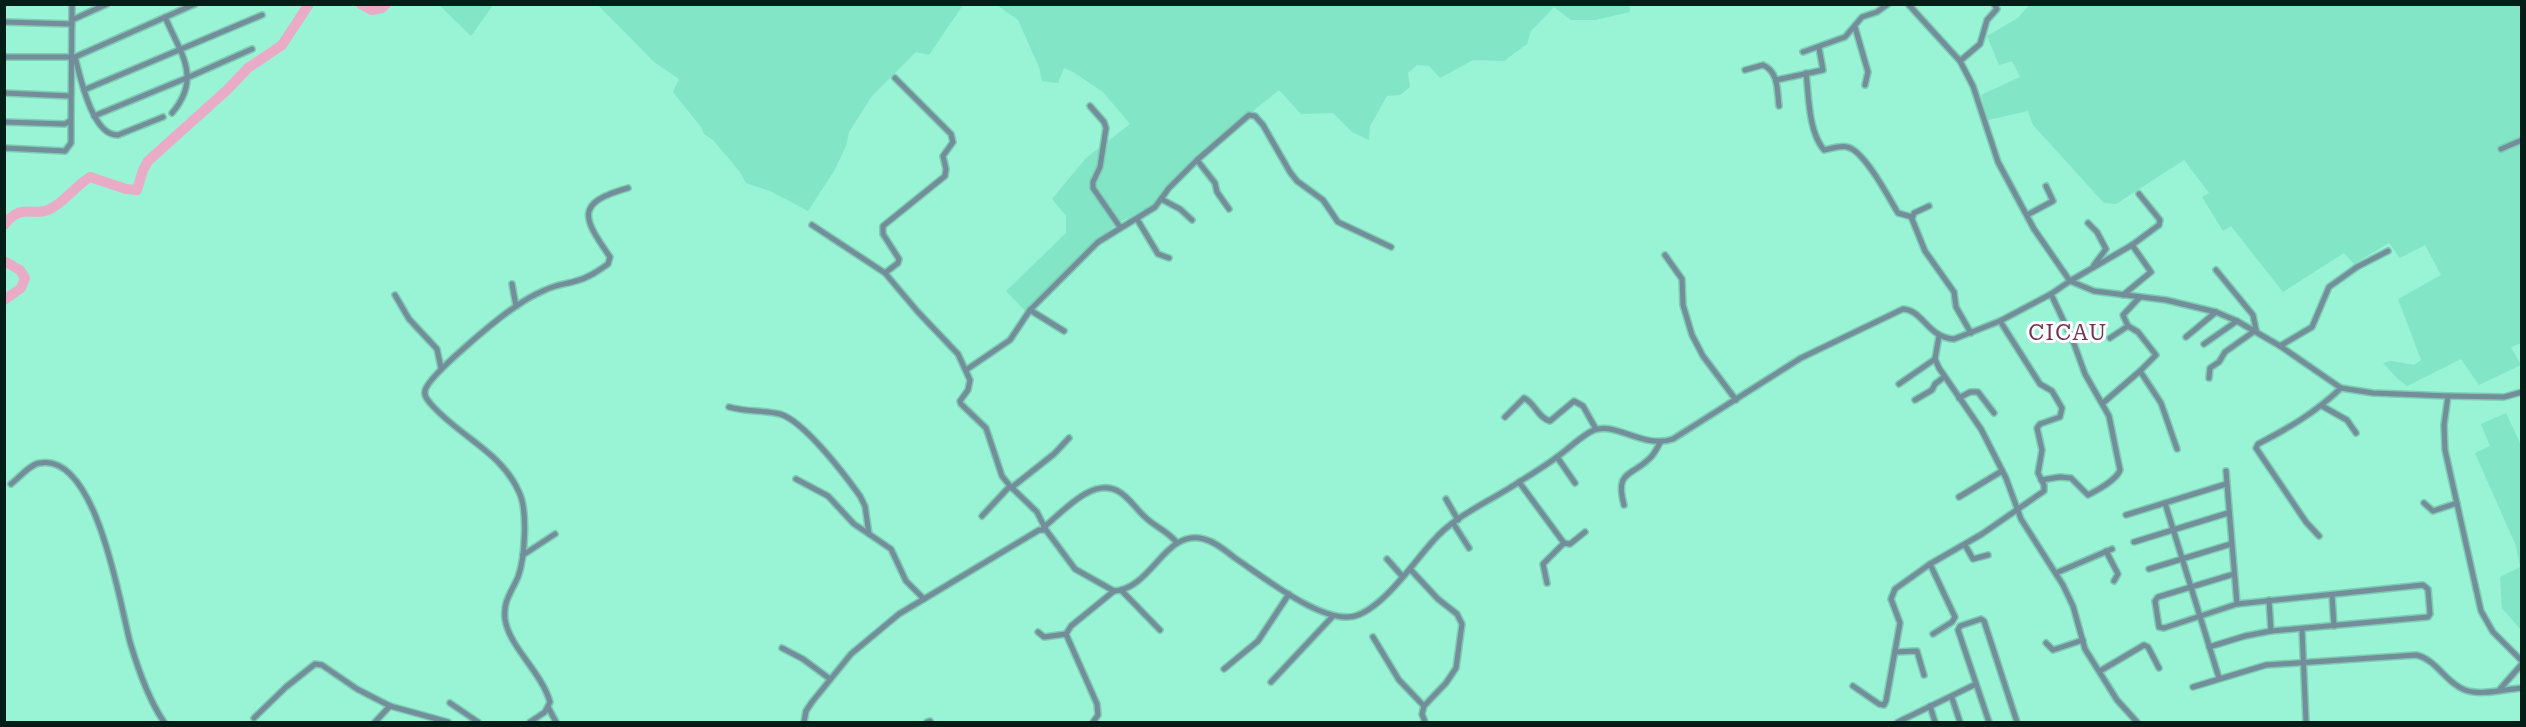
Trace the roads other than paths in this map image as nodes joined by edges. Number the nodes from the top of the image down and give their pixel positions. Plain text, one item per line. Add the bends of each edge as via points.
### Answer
1 (72, 4) edge
2 (107, 4) edge
3 (195, 4) edge
4 (1888, 4) edge
5 (1908, 4) edge
6 (1994, 4) edge
7 (180, 7) edge
8 (261, 15) dead end
9 (165, 17) junction
10 (4, 22) edge
11 (72, 22) junction
12 (1855, 27) junction
13 (1819, 48) junction
14 (252, 49) dead end
15 (179, 51) junction
16 (1803, 52) dead end
17 (4, 57) edge
18 (73, 57) junction
19 (1960, 61) junction
20 (1745, 70) dead end
21 (1806, 73) junction
22 (189, 77) junction
23 (895, 78) dead end
24 (1776, 80) junction
25 (1865, 85) dead end
26 (84, 90) junction
27 (4, 93) edge
28 (70, 96) junction
29 (1090, 106) dead end
30 (1779, 106) dead end
31 (172, 113) dead end
32 (94, 116) junction
33 (163, 117) dead end
34 (71, 120) junction
35 (4, 122) edge
36 (2522, 140) edge
37 (4, 148) edge
38 (2501, 149) dead end
39 (1197, 160) junction
40 (2046, 186) dead end
41 (628, 188) dead end
42 (2139, 194) dead end
43 (1161, 199) junction
44 (1929, 206) dead end
45 (1229, 209) dead end
46 (2027, 215) junction
47 (1912, 217) junction
48 (1137, 219) junction
49 (1192, 220) dead end
50 (2088, 223) dead end
51 (812, 225) dead end
52 (1120, 227) junction
53 (2132, 245) junction
54 (1391, 247) dead end
55 (2388, 251) dead end
56 (1665, 255) dead end
57 (1169, 258) dead end
58 (2090, 269) junction
59 (2216, 270) dead end
60 (885, 273) junction
61 (2070, 281) junction
62 (512, 284) dead end
63 (2051, 294) junction
64 (395, 295) dead end
65 (2123, 295) junction
66 (2140, 297) junction
67 (516, 306) junction
68 (1030, 310) junction
69 (2216, 312) junction
70 (2000, 321) junction
71 (2237, 321) junction
72 (2128, 326) junction
73 (2256, 330) junction
74 (1064, 331) dead end
75 (1971, 333) junction
76 (1939, 336) junction
77 (2186, 337) dead end
78 (2110, 338) dead end
79 (2204, 344) dead end
80 (2280, 346) junction
81 (1935, 359) junction
82 (441, 368) junction
83 (966, 370) junction
84 (2140, 371) junction
85 (1944, 377) junction
86 (2209, 378) dead end
87 (1899, 384) dead end
88 (2342, 388) junction
89 (2522, 393) edge
90 (2448, 396) junction
91 (1959, 398) junction
92 (1736, 400) junction
93 (1915, 400) dead end
94 (2103, 403) junction
95 (2322, 406) junction
96 (729, 407) dead end
97 (1994, 413) dead end
98 (1505, 417) dead end
99 (1596, 429) junction
100 (2356, 432) dead end
101 (1069, 438) dead end
102 (1660, 443) junction
103 (2177, 449) dead end
104 (1557, 457) junction
105 (2002, 471) junction
106 (2226, 471) dead end
107 (796, 479) dead end
108 (2041, 480) junction
109 (1519, 482) junction
110 (1575, 483) dead end
111 (11, 484) dead end
112 (2226, 484) junction
113 (1011, 487) junction
114 (1959, 497) dead end
115 (1446, 499) dead end
116 (2165, 503) junction
117 (2424, 503) dead end
118 (2457, 503) junction
119 (1624, 505) dead end
120 (2017, 510) junction
121 (2228, 513) junction
122 (2126, 515) dead end
123 (982, 516) dead end
124 (1455, 521) junction
125 (1045, 529) junction
126 (2173, 531) junction
127 (1585, 532) dead end
128 (555, 534) dead end
129 (869, 534) junction
130 (2319, 536) dead end
131 (2134, 542) dead end
132 (1177, 543) junction
133 (1564, 543) junction
134 (2231, 544) junction
135 (1965, 545) junction
136 (1469, 548) dead end
137 (523, 555) junction
138 (1988, 555) dead end
139 (1387, 559) dead end
140 (2183, 559) junction
141 (1930, 564) junction
142 (2149, 569) dead end
143 (1410, 570) junction
144 (2056, 573) junction
145 (2234, 574) junction
146 (1403, 577) junction
147 (2115, 581) dead end
148 (1547, 583) dead end
149 (2190, 587) junction
150 (1118, 590) junction
151 (1289, 594) junction
152 (2332, 595) junction
153 (924, 599) junction
154 (2269, 600) junction
155 (2237, 604) junction
156 (1333, 616) junction
157 (2200, 616) junction
158 (2334, 626) junction
159 (2302, 629) junction
160 (1160, 630) dead end
161 (2271, 631) junction
162 (1038, 632) dead end
163 (1066, 634) junction
164 (1933, 634) dead end
165 (1373, 637) dead end
166 (2083, 640) junction
167 (2046, 643) dead end
168 (2209, 647) junction
169 (782, 648) dead end
170 (1895, 652) junction
171 (2305, 662) junction
172 (2522, 663) edge
173 (1224, 669) dead end
174 (2159, 669) dead end
175 (2100, 671) junction
176 (1924, 675) dead end
177 (2219, 678) junction
178 (830, 679) junction
179 (1271, 682) dead end
180 (1976, 684) junction
181 (1853, 686) dead end
182 (2193, 687) dead end
183 (2522, 688) edge
184 (2500, 689) junction
185 (1952, 698) junction
186 (450, 703) dead end
187 (390, 706) junction
188 (1424, 706) junction
189 (1930, 706) junction
190 (548, 707) junction
191 (254, 718) dead end
192 (1907, 720) edge
193 (164, 723) edge
194 (375, 723) edge
195 (448, 723) edge
196 (478, 723) edge
197 (530, 723) edge
198 (556, 723) edge
199 (804, 723) edge
200 (1093, 723) edge
201 (1425, 723) edge
202 (1898, 723) edge
203 (1935, 723) edge
204 (1960, 723) edge
205 (1989, 723) edge
206 (2017, 723) edge
207 (2137, 723) edge
208 (2306, 723) edge

1 - 11 street
2 - 11 street
3 - 7 street
4 - 12 street via 1862,17
5 - 19 street
6 - 19 street via 1996,9 1987,20 1980,44
7 - 9 street
8 - 15 street
9 - 15 street
9 - 18 street
10 - 11 street
11 - 18 street
12 - 13 street via 1845,37
12 - 25 street via 1868,72
13 - 16 street
13 - 21 street via 1822,70
14 - 22 street
15 - 22 street
15 - 26 street
17 - 18 street
18 - 26 street
18 - 28 street
19 - 46 street via 1973,86 1998,162
20 - 24 street via 1767,66
21 - 24 street
21 - 47 street via 1819,144 1824,150 1846,146 1853,150 1871,169 1898,213
22 - 31 street via 185,94
22 - 32 street
23 - 60 street via 951,134 953,142 943,156 945,176 883,226 882,234 898,259
24 - 30 street
26 - 32 street
27 - 28 street
28 - 34 street
29 - 52 street via 1106,128 1093,188
32 - 33 street via 112,135
34 - 35 street via 65,124
34 - 37 street via 68,150
36 - 38 street
39 - 43 street
39 - 45 street
39 - 54 street via 1252,115 1271,137 1297,181 1323,200 1338,222
40 - 46 street via 2053,201
41 - 67 street via 602,196 589,210 589,224 610,257 608,264 588,277 554,286
42 - 53 street via 2161,222
43 - 48 street
43 - 49 street
44 - 47 street
46 - 61 street
47 - 75 street via 1920,241 1954,292 1956,307
48 - 52 street
48 - 57 street via 1158,254
50 - 58 street via 2106,249
51 - 60 street
52 - 68 street via 1091,248
53 - 58 street
53 - 65 street via 2151,272
55 - 80 street via 2329,287 2312,327
56 - 92 street via 1682,279 1683,305 1695,341
58 - 61 street
59 - 73 street via 2253,315
60 - 83 street via 950,345
61 - 63 street
61 - 65 street via 2087,289
62 - 67 street
63 - 70 street
63 - 94 street via 2085,374
64 - 82 street via 409,319 437,349
65 - 66 street
66 - 69 street
66 - 72 street via 2123,315
67 - 82 street
68 - 74 street
68 - 83 street via 1010,340
69 - 71 street
69 - 77 street
70 - 75 street
70 - 108 street via 2040,384 2052,391 2062,408 2060,417 2037,428 2042,450 2038,473
71 - 73 street
71 - 79 street
72 - 78 street
72 - 84 street via 2138,332 2156,355
73 - 80 street
73 - 86 street via 2225,352 2210,368
75 - 76 street via 1954,339
76 - 81 street
76 - 92 street via 1913,312 1902,309 1801,358
80 - 88 street
81 - 85 street
81 - 87 street
82 - 137 street via 427,386 425,396 446,420 499,461 514,482 523,508
83 - 113 street via 970,385 960,401 986,428 996,462
84 - 94 street
84 - 103 street via 2161,404
85 - 91 street
85 - 93 street
88 - 90 street
88 - 95 street
89 - 90 street via 2504,397
90 - 118 street via 2444,443
91 - 97 street via 1978,392
91 - 105 street via 1981,429
92 - 102 street
94 - 108 street via 2112,427 2118,475 2088,495 2071,478
95 - 100 street via 2347,420
95 - 130 street via 2256,448
96 - 129 street via 780,414 815,441 860,496
98 - 99 street via 1524,398 1542,418 1550,421 1575,401 1583,406
99 - 102 street
99 - 104 street
101 - 113 street
102 - 119 street via 1648,460 1630,470 1623,480
104 - 109 street
104 - 110 street
105 - 114 street
105 - 120 street
106 - 112 street
107 - 129 street via 828,496
108 - 120 street via 2043,493
109 - 124 street
109 - 133 street
111 - 193 street via 42,462 65,471 87,498 110,554 144,683
112 - 116 street
112 - 121 street
113 - 123 street
113 - 125 street via 1037,512
115 - 124 street
116 - 122 street
116 - 126 street
117 - 118 street via 2433,511
118 - 172 street via 2481,611 2493,632
120 - 135 street
120 - 144 street
121 - 126 street
121 - 134 street
124 - 136 street
124 - 143 street via 1435,538
125 - 132 street via 1091,490 1110,488 1125,496
125 - 150 street via 1075,569
125 - 153 street via 1033,531
126 - 131 street
126 - 140 street
127 - 133 street via 1570,544
128 - 137 street
129 - 153 street via 891,549 906,581
132 - 150 street via 1152,569
132 - 151 street via 1190,538 1210,541
133 - 148 street via 1543,564
134 - 140 street
134 - 145 street
135 - 138 street via 1973,559
135 - 141 street
137 - 190 street via 505,602 506,623 511,639 535,670 548,697
139 - 146 street
140 - 142 street
140 - 149 street
141 - 164 street via 1955,616
141 - 170 street via 1892,593 1891,601 1900,623
143 - 146 street
143 - 188 street via 1457,614 1462,624 1456,668
144 - 147 street via 2109,550 2118,574
144 - 166 street via 2073,606
145 - 149 street
145 - 155 street
146 - 156 street via 1366,611 1350,617
149 - 157 street
149 - 157 street via 2156,599 2158,625 2164,628
150 - 160 street
150 - 163 street
151 - 156 street
151 - 173 street via 1258,641
152 - 154 street
152 - 158 street
152 - 158 street via 2423,585 2428,588 2430,614
153 - 178 street via 871,635
154 - 155 street
154 - 161 street
155 - 157 street
156 - 179 street
157 - 168 street
158 - 159 street
159 - 161 street
159 - 171 street
161 - 168 street
162 - 163 street via 1044,637
163 - 200 street via 1097,704 1098,715
165 - 188 street via 1399,680
166 - 167 street via 2053,650
166 - 175 street
168 - 177 street
169 - 178 street
170 - 176 street via 1917,651
170 - 181 street via 1884,705
171 - 177 street via 2266,665
171 - 184 street via 2416,654 2463,690
171 - 208 street
172 - 184 street
174 - 175 street via 2144,645
175 - 207 street
177 - 182 street
178 - 199 street via 806,711
180 - 185 street
180 - 205 street
180 - 206 street via 1958,630 1981,619
183 - 184 street
185 - 189 street
185 - 204 street
186 - 196 street
187 - 191 street via 315,664
187 - 194 street
187 - 195 street
188 - 201 street
189 - 192 street
189 - 203 street
190 - 197 street
190 - 198 street
192 - 202 street

